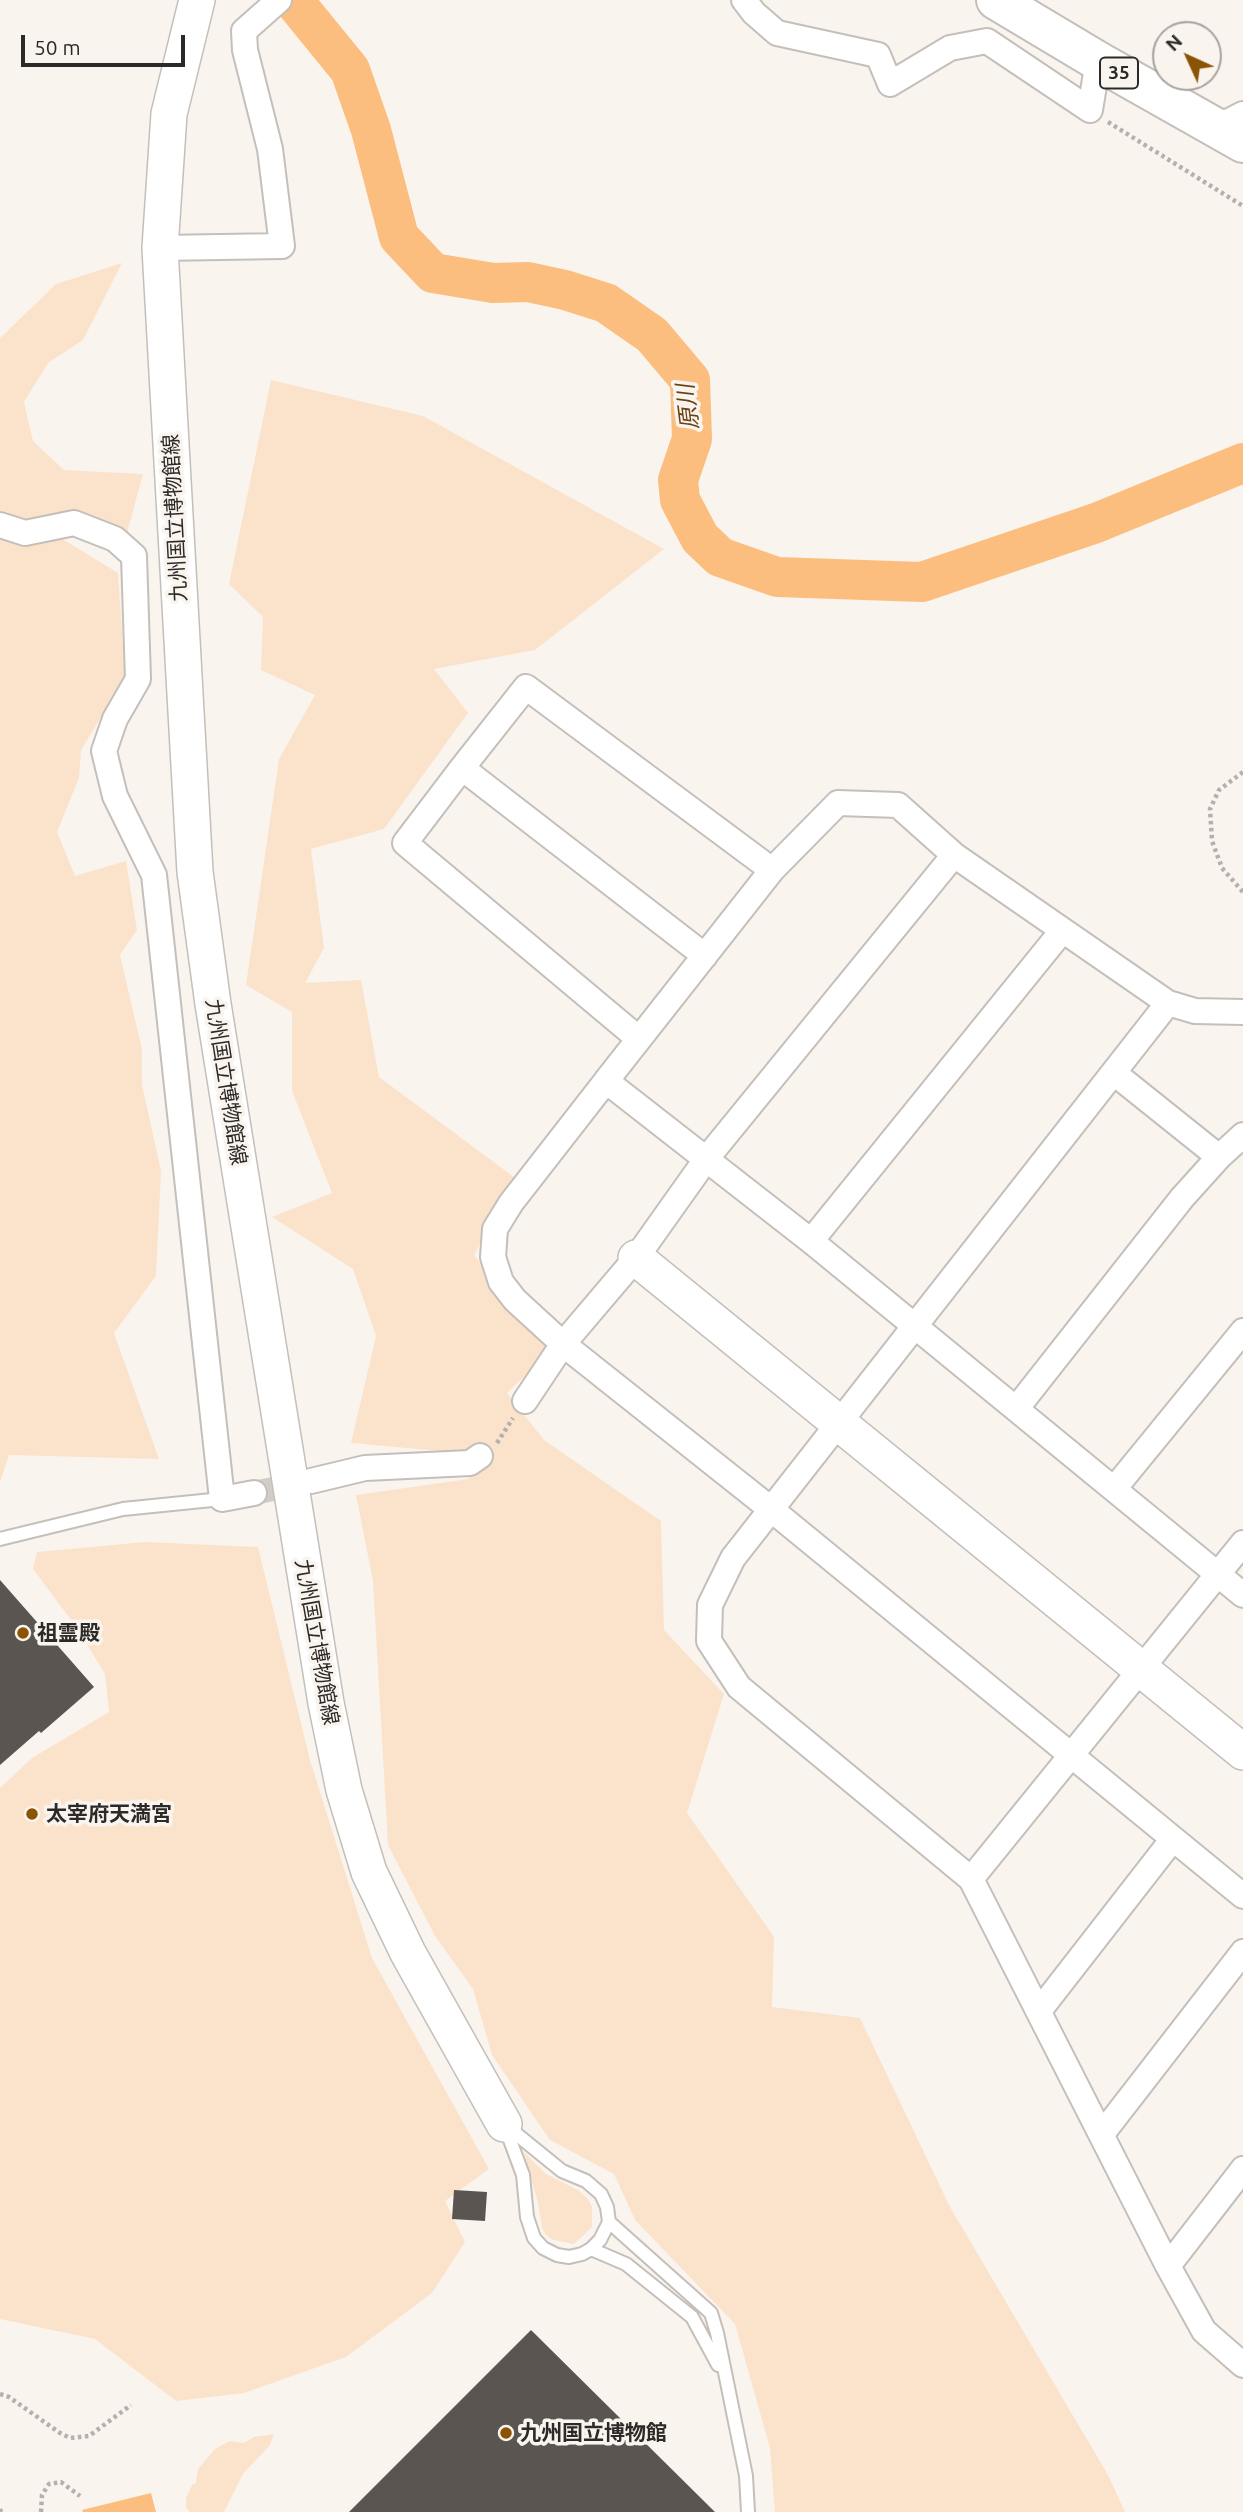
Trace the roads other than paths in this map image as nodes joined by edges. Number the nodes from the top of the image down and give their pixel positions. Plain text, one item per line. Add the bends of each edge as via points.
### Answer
1 (198, 0) edge
2 (279, 0) edge
3 (744, 0) edge
4 (996, 0) edge
5 (1098, 61) junction
6 (1234, 128) edge
7 (160, 248) junction
8 (0, 525) edge
9 (461, 768) junction
10 (954, 855) junction
11 (772, 870) junction
12 (1062, 932) junction
13 (705, 956) junction
14 (1168, 1003) junction
15 (1243, 1012) edge
16 (639, 1039) junction
17 (1114, 1073) junction
18 (606, 1081) junction
19 (1243, 1135) edge
20 (1219, 1157) junction
21 (707, 1158) junction
22 (811, 1241) junction
23 (636, 1258) junction
24 (914, 1326) junction
25 (1243, 1331) edge
26 (563, 1344) junction
27 (525, 1401) road end
28 (1016, 1409) junction
29 (840, 1422) junction
30 (480, 1457) road end
31 (311, 1481) tunnel mouth
32 (1114, 1489) junction
33 (254, 1493) tunnel mouth
34 (222, 1499) junction
35 (772, 1510) junction
36 (0, 1539) edge
37 (1243, 1543) edge
38 (1218, 1574) junction
39 (1243, 1595) edge
40 (1140, 1669) junction
41 (1243, 1752) edge
42 (1070, 1755) junction
43 (1172, 1840) junction
44 (971, 1879) junction
45 (1243, 1896) edge
46 (1243, 1952) edge
47 (1039, 2011) junction
48 (504, 2124) junction
49 (1102, 2134) junction
50 (1243, 2169) edge
51 (609, 2222) junction
52 (591, 2249) junction
53 (1168, 2266) junction
54 (1243, 2364) edge
55 (725, 2378) junction
56 (748, 2512) edge

1 - 7 main road, 九州国立博物館線 via 169,114
2 - 7 street via 244,32 270,149 282,246
3 - 5 street via 777,33 878,55 890,84 950,48 987,41 1090,110
4 - 5 main road, 35
5 - 6 main road, 35
7 - 48 main road, 九州国立博物館線 via 195,872 326,1703 344,1790 369,1872 408,1954
8 - 34 street via 24,533 74,523 116,539 134,556 138,679 115,719 104,751 114,796 154,875
9 - 11 street via 526,687
9 - 13 street
9 - 16 street via 405,844
10 - 11 street via 898,805 838,803
10 - 12 street
10 - 21 street
11 - 13 street
12 - 14 street
12 - 22 street
13 - 16 street
14 - 15 street via 1195,1011
14 - 17 street
16 - 18 street
17 - 20 street
17 - 24 street
18 - 21 street
18 - 26 street via 495,1229 493,1257 501,1283
19 - 20 street
20 - 28 street
21 - 22 street
21 - 23 street
22 - 24 street
23 - 26 street
23 - 29 main road
24 - 28 street
24 - 29 street
25 - 32 street
26 - 27 street
26 - 35 street
28 - 32 street
29 - 35 street
29 - 40 main road
30 - 31 street via 470,1463 365,1468
32 - 38 street
33 - 34 street
34 - 36 lane via 123,1509
35 - 42 street
35 - 44 street via 733,1558 710,1605 709,1642 739,1687
37 - 38 street
38 - 39 street
38 - 40 street
40 - 41 main road
40 - 42 street
42 - 43 street
42 - 44 street
43 - 45 street
43 - 47 street
44 - 47 street
46 - 49 street
47 - 49 street
48 - 51 lane via 562,2171 595,2187 607,2207
48 - 52 lane via 523,2175 534,2238 557,2255 569,2257
49 - 53 street
50 - 53 street
51 - 52 lane
51 - 55 lane via 711,2312
52 - 55 lane via 626,2264 692,2317
53 - 54 street via 1204,2331
55 - 56 lane via 746,2476

